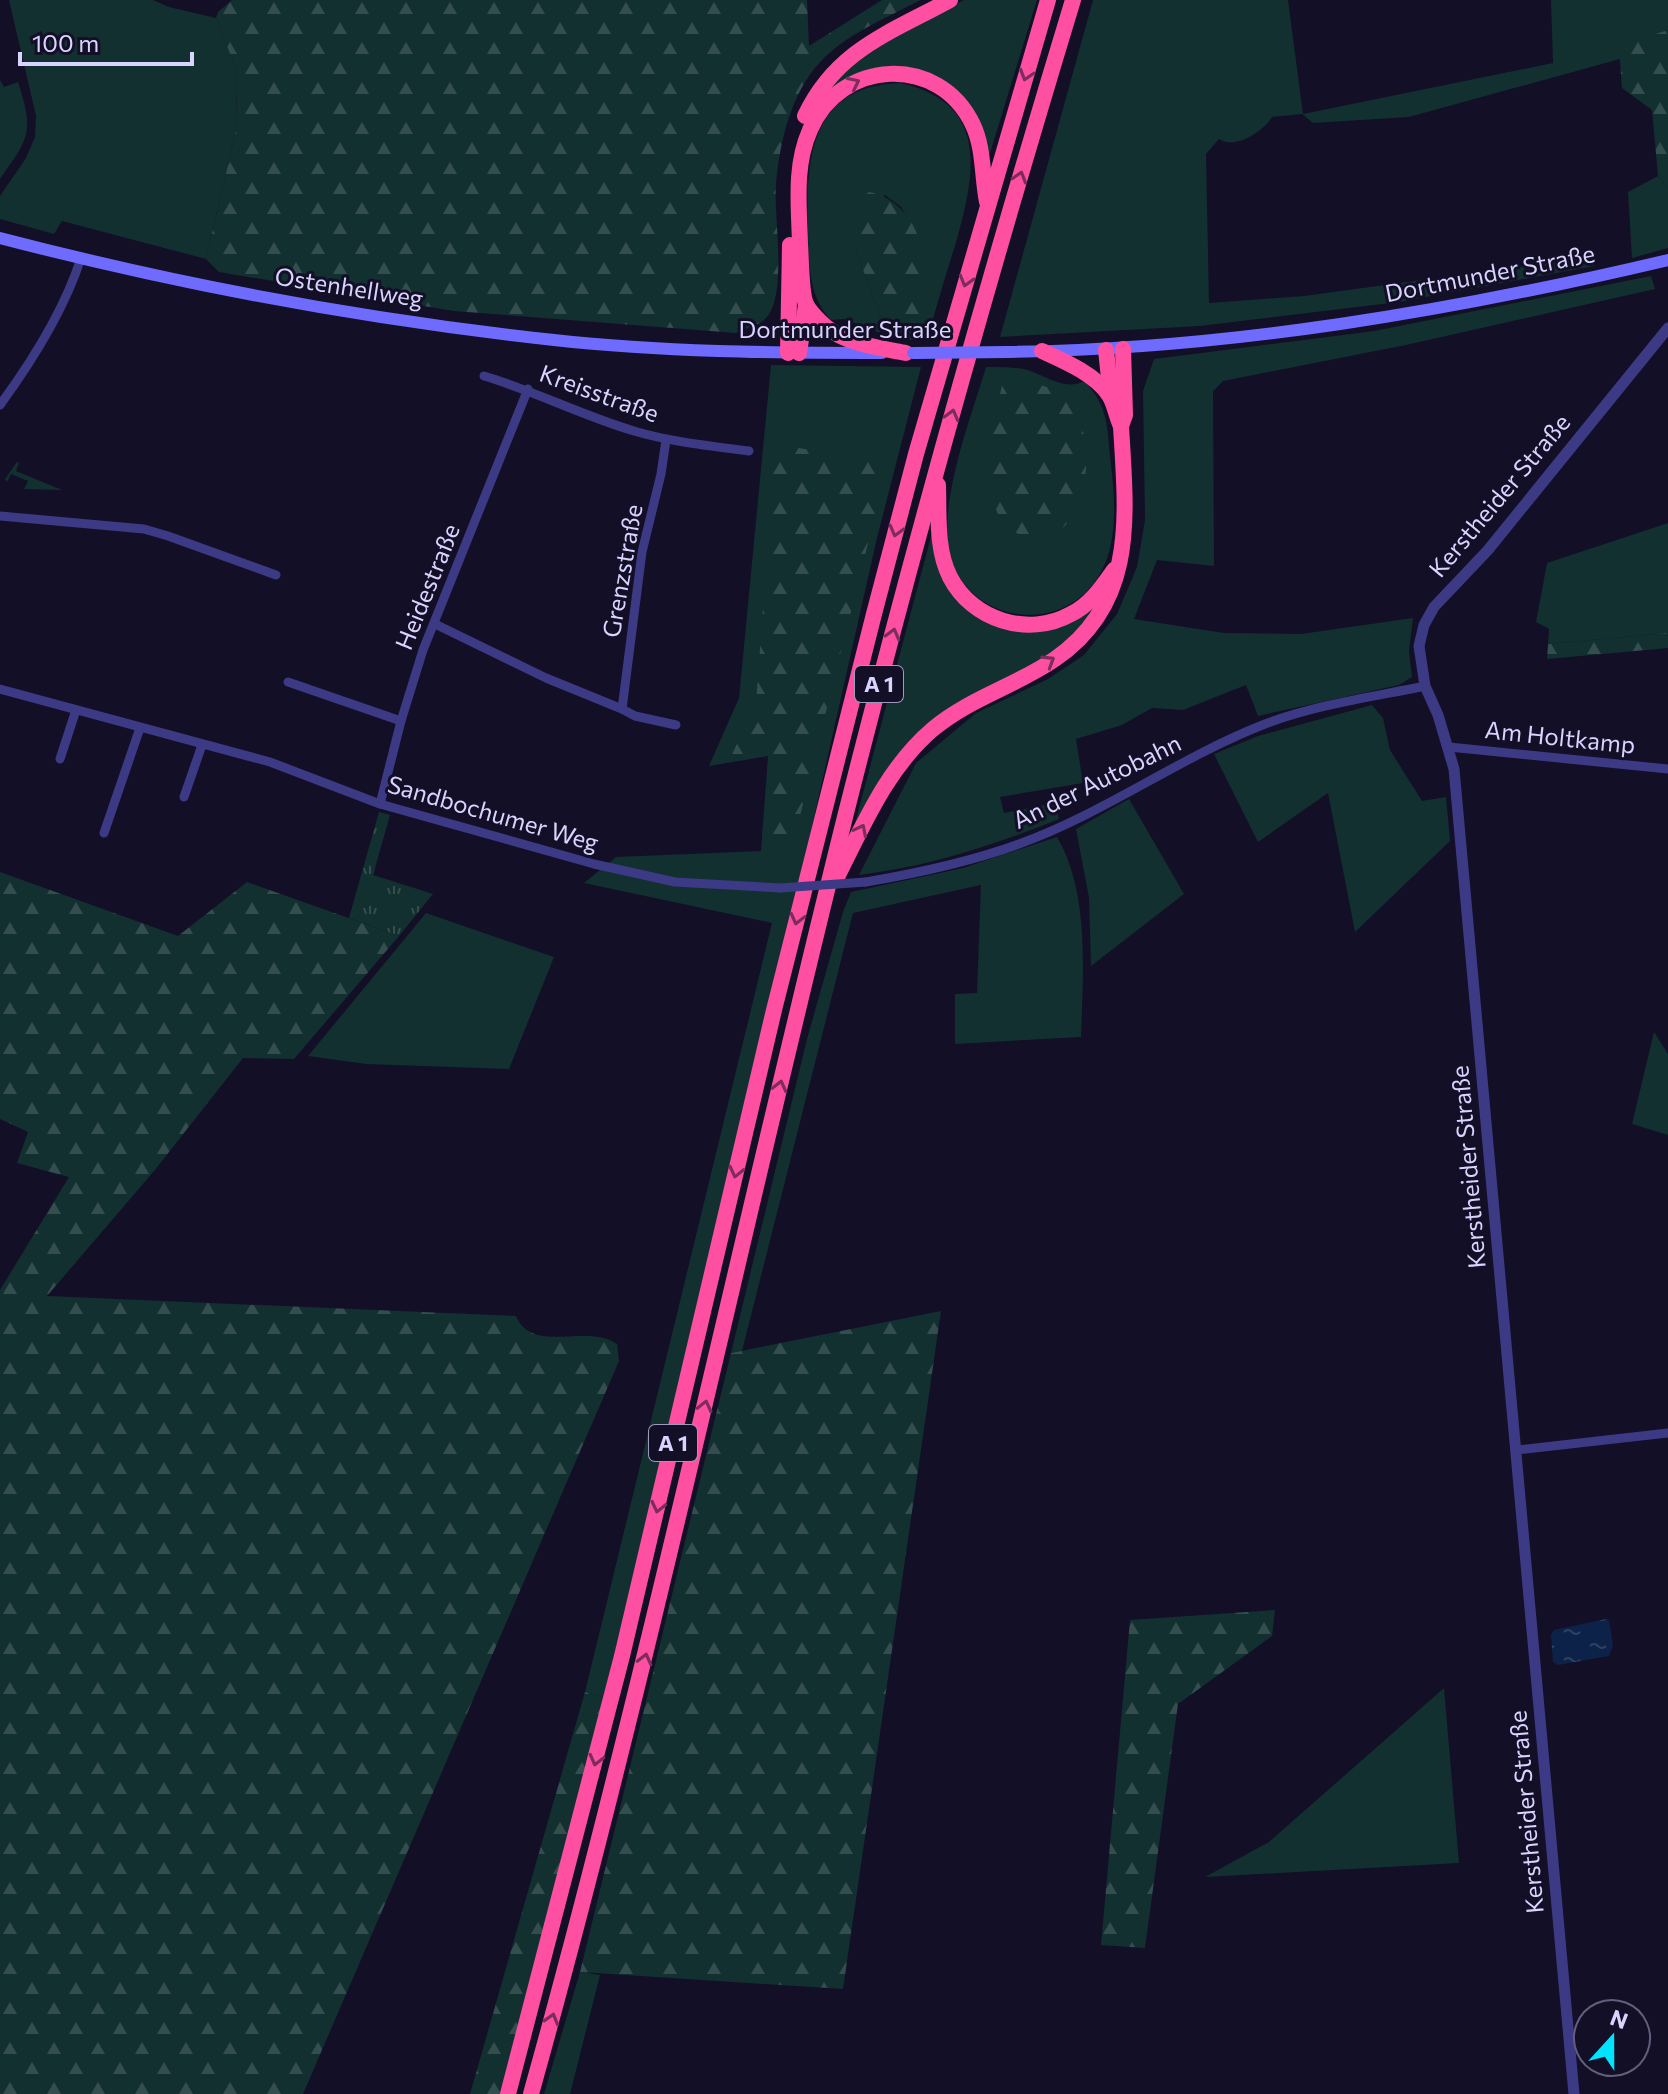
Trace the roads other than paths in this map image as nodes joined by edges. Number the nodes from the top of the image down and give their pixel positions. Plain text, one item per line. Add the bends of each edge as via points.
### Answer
1 (950, 0) edge
2 (1048, 0) edge
3 (1073, 0) edge
4 (987, 206) junction
5 (0, 238) edge
6 (81, 258) junction
7 (1668, 260) edge
8 (806, 305) junction
9 (1668, 328) edge
10 (1115, 349) junction
11 (696, 350) joint
12 (1042, 351) junction
13 (794, 353) junction
14 (909, 353) junction
15 (484, 376) dead end
16 (528, 389) junction
17 (1111, 397) junction
18 (0, 405) edge
19 (1121, 426) junction
20 (666, 440) junction
21 (749, 451) dead end
22 (937, 470) junction
23 (0, 516) edge
24 (1119, 562) junction
25 (276, 575) dead end
26 (435, 624) junction
27 (288, 682) dead end
28 (1425, 686) junction
29 (0, 689) edge
30 (622, 709) junction
31 (76, 710) junction
32 (401, 721) junction
33 (676, 725) dead end
34 (140, 728) junction
35 (202, 745) junction
36 (1449, 747) junction
37 (60, 759) dead end
38 (1668, 769) edge
39 (184, 797) dead end
40 (380, 804) junction
41 (104, 833) dead end
42 (780, 888) joint
43 (825, 899) junction
44 (1668, 1433) edge
45 (1517, 1450) junction
46 (508, 2094) edge
47 (531, 2094) edge
48 (1574, 2094) edge

1 - 13 highway via 880,35 848,58 828,79 800,126 790,167
2 -> 4 highway, A 1
22 -> 3 highway, A 1
8 -> 4 highway via 802,154 822,107 854,81 903,73 923,78 954,98 978,137
4 -> 46 highway, A 1 via 833,775 622,1656
5 - 6 main road, Ostenhellweg
6 - 11 main road, Ostenhellweg via 380,315 555,340
6 - 18 street via 52,325
7 - 10 main road, Dortmunder Straße via 1524,292 1319,327
8 - 13 highway
8 - 14 highway via 835,333
9 - 28 street, Kerstheider Straße via 1488,550 1434,607 1419,646
10 - 12 main road, Dortmunder Straße
10 - 17 highway
10 - 19 highway via 1125,415
11 - 13 main road, Dortmunder Straße
12 - 14 main road, Dortmunder Straße, bridge
12 - 17 highway via 1088,376
13 - 14 main road, Dortmunder Straße
15 - 16 street, Kreisstraße
16 - 20 street, Kreisstraße
16 - 26 street, Heidestraße
17 - 19 highway
19 - 24 highway via 1126,513
20 - 21 street, Kreisstraße
20 - 30 street, Grenzstraße via 642,552
22 - 24 highway via 945,566 960,593 987,615 1019,624 1052,623 1095,596
43 -> 22 highway, A 1
23 - 25 street via 144,529
43 -> 24 highway via 880,794 918,743 960,710 1055,659 1079,639 1100,615
26 - 30 street
26 - 32 street, Heidestraße
27 - 32 street
28 - 36 street, Kerstheider Straße
28 - 42 street, An der Autobahn, bridge via 1267,723 1020,844 921,873
29 - 31 street, Sandbochumer Weg
30 - 33 street
31 - 34 street, Sandbochumer Weg
31 - 37 street
32 - 40 street, Heidestraße
34 - 35 street, Sandbochumer Weg
34 - 41 street
35 - 39 street
35 - 40 street, Sandbochumer Weg via 270,762
36 - 38 street, Am Holtkamp
36 - 45 street, Kerstheider Straße
40 - 42 street, Sandbochumer Weg via 644,876
47 -> 43 highway, A 1 via 644,1661
44 - 45 street
45 - 48 street, Kerstheider Straße

